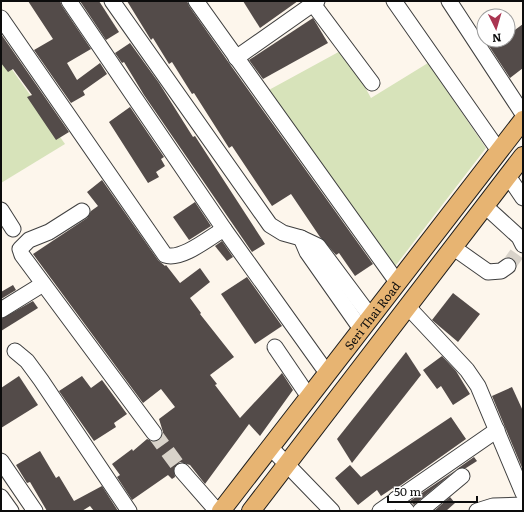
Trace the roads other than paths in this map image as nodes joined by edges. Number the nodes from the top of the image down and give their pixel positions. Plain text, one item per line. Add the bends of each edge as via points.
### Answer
1 (69, 1) edge
2 (112, 1) edge
3 (196, 1) edge
4 (394, 1) edge
5 (449, 1) edge
6 (315, 2) edge
7 (1, 18) edge
8 (236, 58) junction
9 (372, 83) dead end
10 (523, 114) edge
11 (523, 120) edge
12 (499, 151) junction
13 (523, 156) edge
14 (508, 176) junction
15 (523, 198) edge
16 (485, 206) junction
17 (1, 210) edge
18 (82, 211) dead end
19 (13, 229) dead end
20 (224, 229) junction
21 (523, 245) edge
22 (454, 248) junction
23 (508, 266) tunnel mouth
24 (397, 282) junction
25 (44, 284) junction
26 (408, 307) junction
27 (1, 310) edge
28 (366, 323) junction
29 (275, 347) dead end
30 (15, 351) dead end
31 (327, 373) junction
32 (309, 397) junction
33 (497, 430) junction
34 (154, 432) tunnel mouth
35 (270, 447) junction
36 (1, 461) edge
37 (288, 464) junction
38 (182, 471) tunnel mouth
39 (462, 476) dead end
40 (523, 493) edge
41 (1, 497) edge
42 (396, 499) junction
43 (523, 505) edge
44 (11, 511) edge
45 (35, 511) edge
46 (129, 511) edge
47 (217, 511) edge
48 (221, 511) edge
49 (251, 511) edge
50 (332, 511) edge
51 (380, 511) edge
52 (407, 511) edge
53 (420, 511) edge
54 (476, 511) edge

1 - 20 street
2 - 28 street via 270,225 283,233 318,246 344,293
3 - 8 street
4 - 12 street
5 - 10 street
6 - 8 street
6 - 9 street
7 - 20 street via 165,255 172,258 182,255
8 - 24 street
11 - 12 main road, Seri Thai Road
12 - 24 main road, Seri Thai Road
13 - 14 main road, Seri Thai Road
14 - 15 street
14 - 16 main road, Seri Thai Road
16 - 21 street via 518,237
16 - 22 main road, Seri Thai Road
17 - 19 street
18 - 25 street via 49,232 29,240 20,249
20 - 31 street
22 - 23 street via 488,272 502,271
22 - 26 main road, Seri Thai Road
24 - 28 main road, Seri Thai Road
25 - 27 street
25 - 34 street
26 - 33 street via 467,370 478,386
26 - 37 main road, Seri Thai Road
28 - 31 main road, Seri Thai Road
29 - 32 street
30 - 46 street via 27,361 41,380
31 - 32 main road, Seri Thai Road
32 - 35 main road, Seri Thai Road
33 - 40 street
33 - 42 street
35 - 37 street
35 - 48 main road, Seri Thai Road
36 - 45 street
37 - 49 main road, Seri Thai Road
37 - 50 street
38 - 47 street
39 - 53 street
41 - 44 street
42 - 51 street
42 - 52 street
43 - 54 street via 493,506

